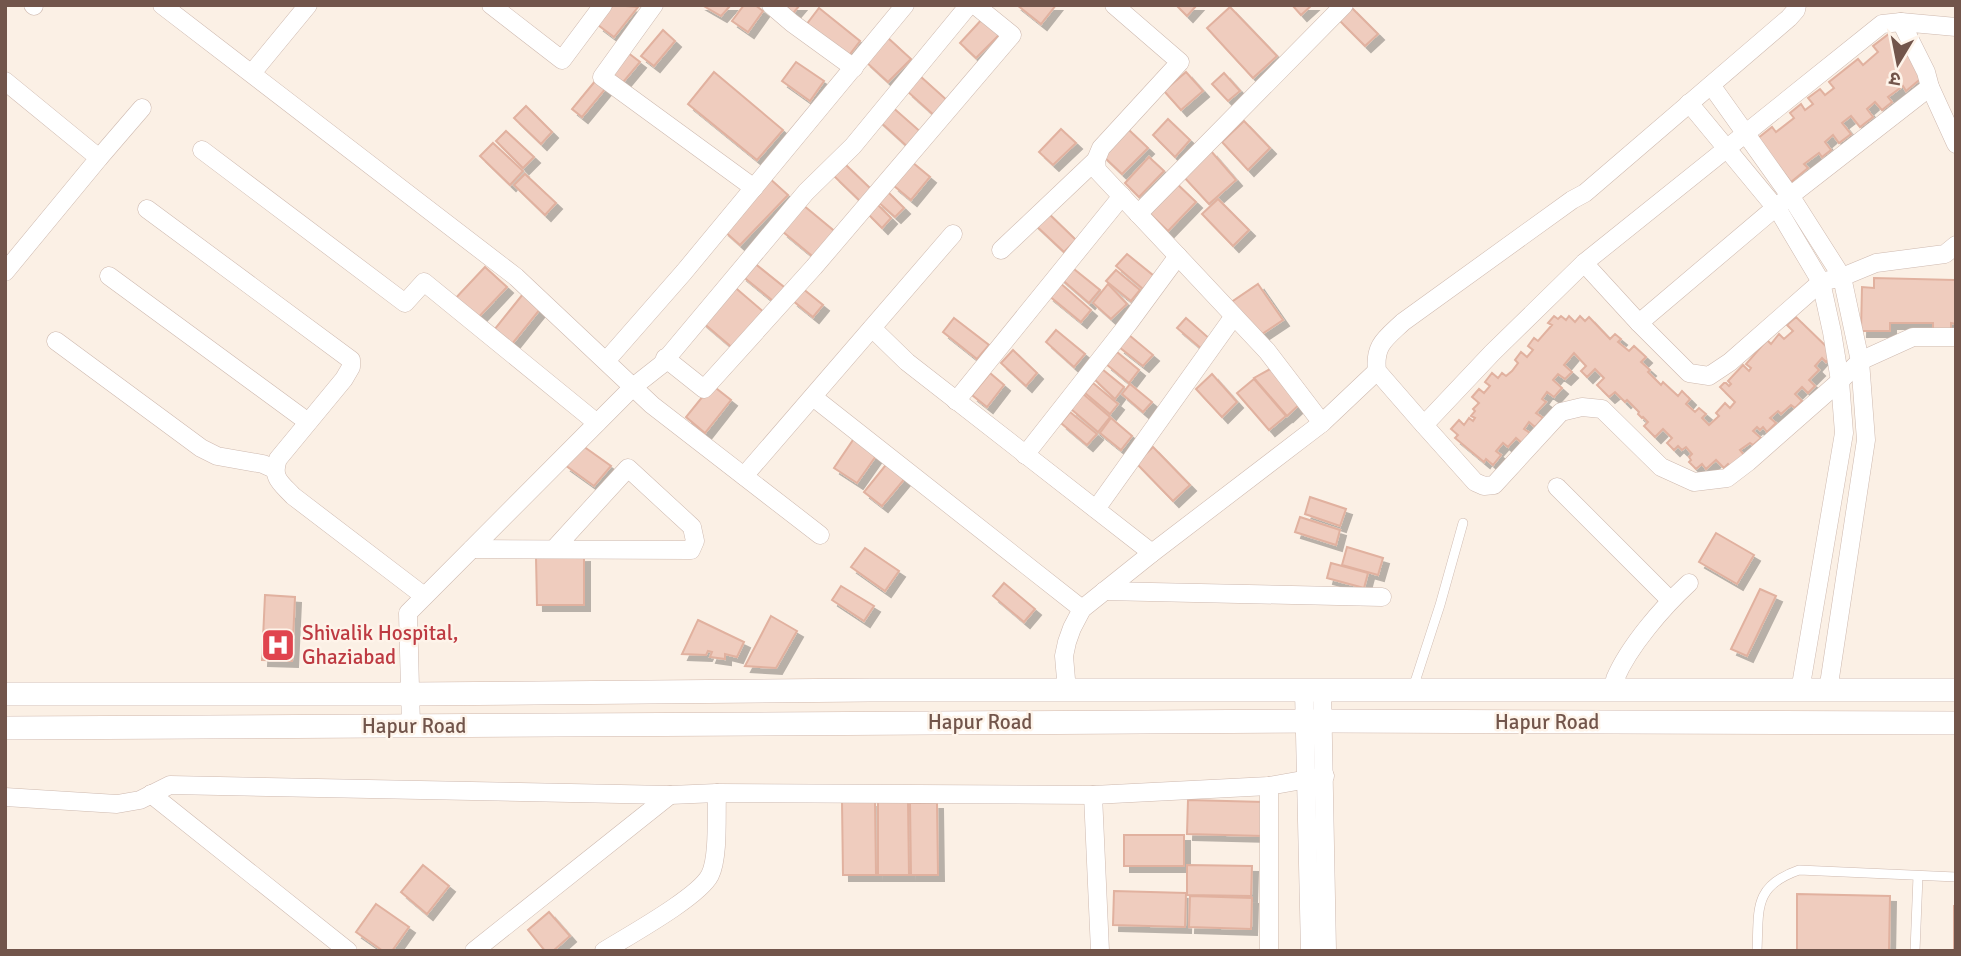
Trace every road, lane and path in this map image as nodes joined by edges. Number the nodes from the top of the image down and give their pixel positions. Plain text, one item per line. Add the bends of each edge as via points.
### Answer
1 (162, 5) edge
2 (308, 5) edge
3 (491, 5) edge
4 (603, 5) edge
5 (654, 5) edge
6 (771, 5) edge
7 (905, 5) edge
8 (969, 5) edge
9 (975, 5) edge
10 (1114, 5) edge
11 (1344, 5) edge
12 (1797, 5) edge
13 (1901, 22) junction
14 (1956, 27) edge
15 (854, 68) junction
16 (252, 74) junction
17 (5, 80) edge
18 (1711, 85) junction
19 (1930, 87) junction
20 (1689, 103) junction
21 (142, 108) dead end
22 (1745, 132) junction
23 (1956, 144) edge
24 (1727, 148) junction
25 (202, 150) dead end
26 (99, 158) junction
27 (1096, 160) junction
28 (754, 188) junction
29 (1122, 196) junction
30 (1783, 202) junction
31 (147, 209) dead end
32 (1138, 214) junction
33 (953, 234) dead end
34 (1956, 246) edge
35 (1001, 250) dead end
36 (1178, 256) junction
37 (1584, 263) junction
38 (5, 272) edge
39 (108, 276) dead end
40 (1842, 277) junction
41 (1821, 282) junction
42 (1234, 316) junction
43 (1639, 323) junction
44 (872, 328) junction
45 (1956, 338) edge
46 (56, 341) dead end
47 (665, 358) junction
48 (606, 361) junction
49 (1860, 361) junction
50 (1377, 372) junction
51 (1840, 381) junction
52 (633, 387) junction
53 (813, 397) junction
54 (956, 401) junction
55 (308, 422) junction
56 (597, 423) junction
57 (1321, 423) junction
58 (1424, 425) junction
59 (1025, 455) junction
60 (274, 469) junction
61 (744, 476) junction
62 (1557, 487) dead end
63 (1096, 509) junction
64 (1463, 523) dead end
65 (820, 535) dead end
66 (472, 549) junction
67 (554, 550) junction
68 (1152, 553) junction
69 (1821, 566) junction
70 (1847, 569) junction
71 (1689, 583) dead end
72 (1104, 591) junction
73 (424, 596) junction
74 (1382, 597) dead end
75 (1670, 600) junction
76 (1082, 608) junction
77 (1313, 690) junction
78 (1956, 690) edge
79 (1067, 691) junction
80 (1412, 691) junction
81 (1619, 691) junction
82 (1800, 691) junction
83 (1828, 691) junction
84 (5, 694) edge
85 (410, 694) junction
86 (1314, 721) junction
87 (1956, 723) edge
88 (411, 726) junction
89 (5, 728) edge
90 (1325, 776) junction
91 (1306, 780) junction
92 (1269, 786) junction
93 (717, 793) junction
94 (151, 794) junction
95 (670, 795) junction
96 (1093, 795) junction
97 (5, 797) edge
98 (1918, 876) junction
99 (1956, 877) edge
100 (348, 951) edge
101 (474, 951) edge
102 (604, 951) edge
103 (1100, 951) edge
104 (1269, 951) edge
105 (1310, 951) edge
106 (1327, 951) edge
107 (1757, 951) edge
108 (1915, 951) edge

1 - 16 street
2 - 16 street
3 - 4 street via 562,60
5 - 28 street via 602,77
6 - 15 street
7 - 15 street
8 - 47 street via 853,146 806,192
9 - 47 street via 1012,35 814,267 704,388
10 - 27 street via 1180,62 1101,148
11 - 32 street
12 - 18 street via 1789,18
13 - 14 street
13 - 19 street
13 - 22 street via 1882,24
15 - 28 street
16 - 48 street via 516,276
17 - 26 street
18 - 20 street
18 - 22 street
19 - 23 street
19 - 30 street
20 - 24 street
20 - 50 street via 1585,193 1404,322 1379,344
21 - 26 street
22 - 24 street
22 - 30 street
24 - 30 street
24 - 37 street
25 - 56 street via 405,303 424,282
26 - 38 street
27 - 29 street via 1097,170
27 - 35 street
28 - 48 street
29 - 32 street
29 - 54 street
30 - 40 street
30 - 41 street
30 - 43 street
31 - 55 street via 351,360 344,379
32 - 36 street
33 - 44 street
34 - 40 street via 1945,254 1875,263
36 - 42 street
36 - 59 street
37 - 43 street
37 - 58 street
39 - 55 street
40 - 41 street
40 - 49 street
41 - 43 street via 1709,376 1689,373
41 - 51 street
42 - 57 street via 1267,351
42 - 63 street
44 - 53 street
44 - 54 street
45 - 49 street via 1913,337
46 - 60 street via 201,448
47 - 52 street
48 - 52 street
49 - 51 street
49 - 70 street via 1866,440
50 - 57 street
50 - 58 street
51 - 58 street via 1727,478 1694,482 1661,467 1602,409 1561,412 1494,485 1484,486 1475,482
51 - 69 street via 1844,433
52 - 56 street
52 - 61 street
53 - 61 street
53 - 76 street
54 - 59 street
55 - 60 street
56 - 66 street
57 - 68 street
59 - 63 street
60 - 73 street via 293,496
61 - 65 street
62 - 75 street
63 - 68 street
64 - 80 lane
66 - 67 street
66 - 73 street
67 - 67 street via 628,468 692,527 695,541 691,550
68 - 72 street
69 - 70 street
69 - 82 street
70 - 83 street
71 - 75 street
72 - 74 street
72 - 76 street
73 - 85 street via 408,613
75 - 81 street via 1620,666 1615,679
76 - 79 street via 1064,656
77 - 79 main road, Hapur Road
77 - 80 main road, Hapur Road
77 - 86 street
78 - 83 main road, Hapur Road
79 - 85 main road, Hapur Road
80 - 81 main road, Hapur Road
81 - 82 main road, Hapur Road
82 - 83 main road, Hapur Road
84 - 85 main road, Hapur Road
85 - 88 street
86 - 87 main road, Hapur Road
86 - 88 main road, Hapur Road
86 - 90 street
86 - 91 street
88 - 89 main road, Hapur Road
90 - 91 street
90 - 106 street
91 - 92 street
91 - 105 street
92 - 96 street
92 - 104 street
93 - 95 street
93 - 96 street
93 - 102 street via 711,874 699,890
94 - 95 street via 170,785
94 - 97 street via 117,804
94 - 100 street
95 - 101 street
96 - 103 street
98 - 99 lane
98 - 107 lane via 1799,870 1784,875 1761,896
98 - 108 lane

